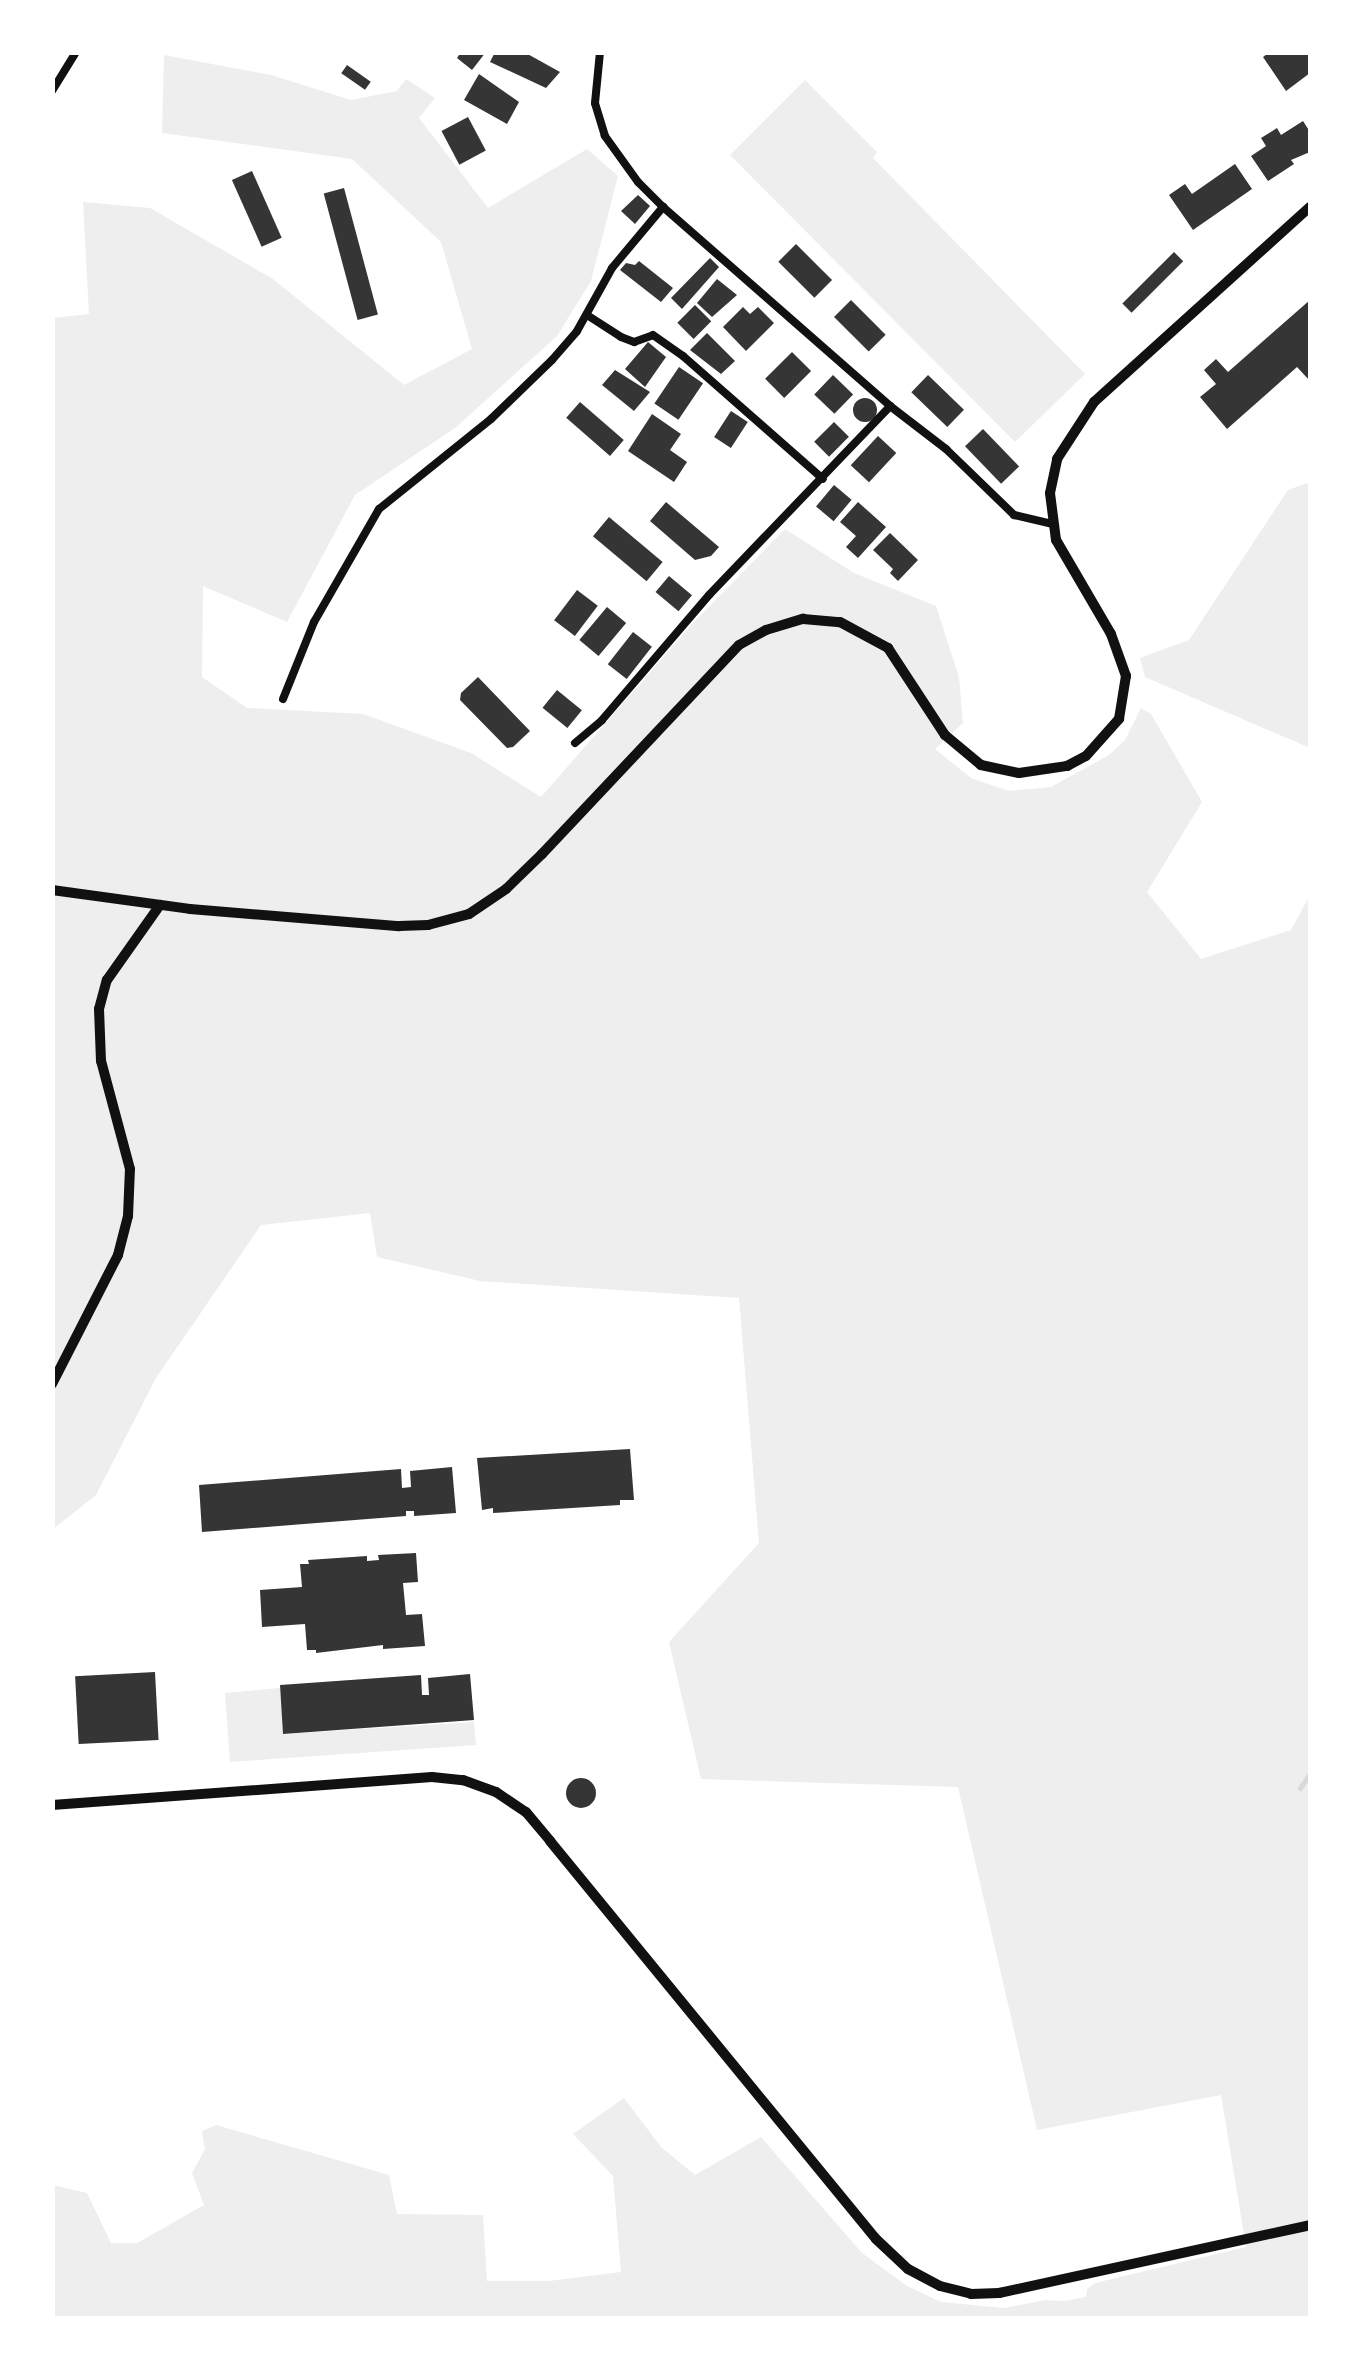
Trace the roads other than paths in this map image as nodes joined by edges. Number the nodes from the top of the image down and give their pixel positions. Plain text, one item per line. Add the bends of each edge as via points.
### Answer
1 (76, 52) edge
2 (600, 52) edge
3 (52, 91) edge
4 (663, 207) junction
5 (1310, 207) edge
6 (586, 316) junction
7 (890, 406) junction
8 (823, 479) junction
9 (1052, 524) junction
10 (283, 699) dead end
11 (574, 743) dead end
12 (52, 890) edge
13 (160, 904) junction
14 (52, 1384) edge
15 (52, 1805) edge
16 (1310, 2224) edge

1 - 3 street
2 - 4 street via 595,103 614,150
4 - 6 street via 612,268
4 - 7 street
5 - 9 street via 1094,402 1057,459
6 - 8 street via 620,338 634,342 652,335 683,356
6 - 10 street via 494,417 379,508 314,622
7 - 8 street
7 - 9 street via 1014,515
8 - 11 street
9 - 13 street via 1117,648 1126,690 1112,730 1067,766 1018,773 980,765 944,734 888,648 840,622 802,619 740,645 506,890 469,914 399,926
12 - 13 street
13 - 14 street via 107,980 99,1008 101,1061 130,1169 128,1216 118,1255
15 - 16 street via 432,1777 496,1792 538,1826 876,2239 908,2269 940,2286 999,2294

